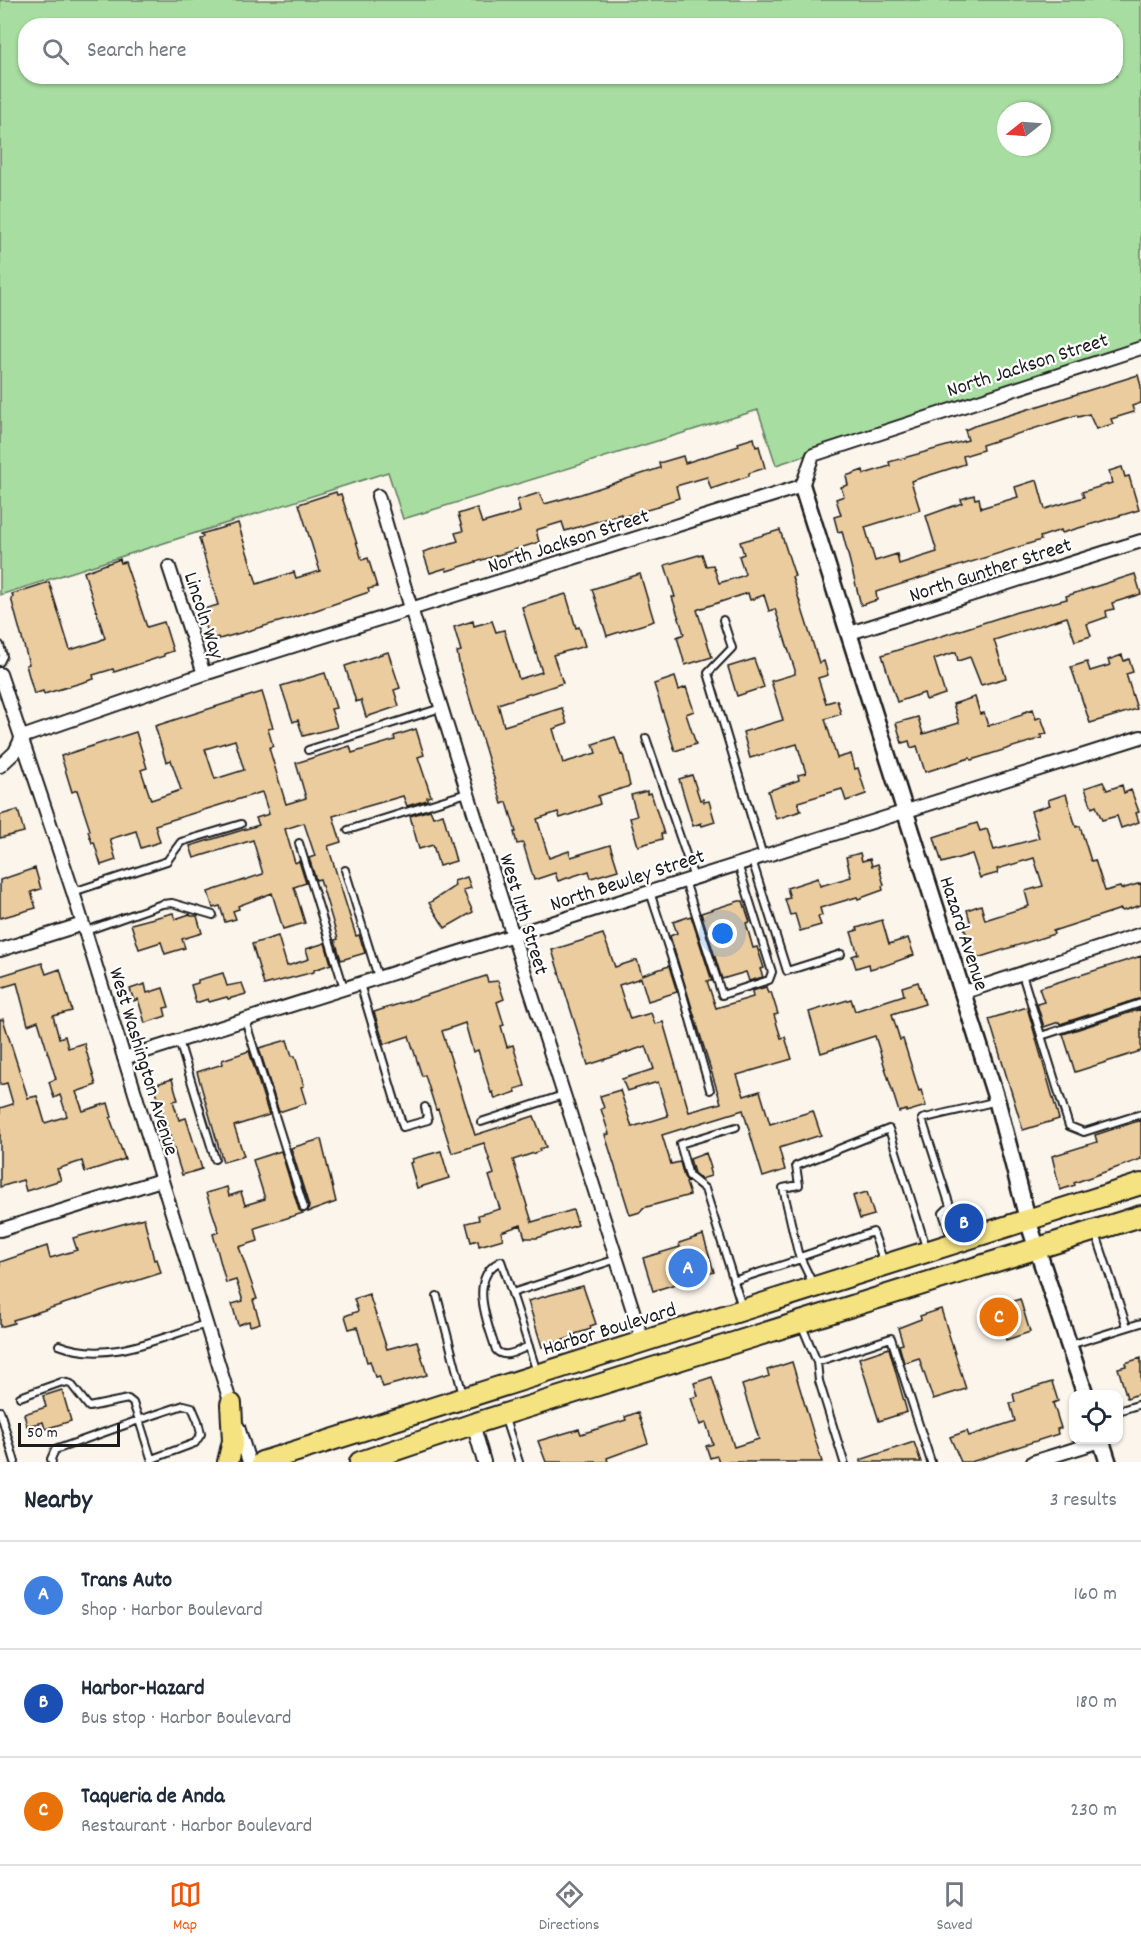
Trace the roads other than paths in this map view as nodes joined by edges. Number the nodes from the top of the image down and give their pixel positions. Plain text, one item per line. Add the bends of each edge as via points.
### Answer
1 (1141, 348) edge
2 (802, 486) junction
3 (378, 496) dead end
4 (1141, 542) edge
5 (169, 567) dead end
6 (411, 610) junction
7 (723, 620) dead end
8 (850, 633) junction
9 (0, 645) edge
10 (0, 662) edge
11 (0, 674) edge
12 (204, 674) junction
13 (441, 708) junction
14 (22, 736) junction
15 (1141, 737) edge
16 (646, 738) dead end
17 (308, 750) dead end
18 (0, 766) edge
19 (467, 793) junction
20 (905, 811) junction
21 (241, 824) dead end
22 (348, 830) dead end
23 (299, 843) dead end
24 (758, 857) junction
25 (738, 864) junction
26 (345, 870) dead end
27 (689, 879) junction
28 (73, 892) junction
29 (650, 892) junction
30 (213, 915) dead end
31 (84, 928) junction
32 (1141, 934) edge
33 (511, 936) junction
34 (0, 950) edge
35 (841, 954) dead end
36 (1022, 973) junction
37 (379, 978) junction
38 (360, 984) junction
39 (344, 988) junction
40 (962, 993) junction
41 (1141, 1003) edge
42 (245, 1020) junction
43 (1041, 1036) junction
44 (179, 1041) junction
45 (124, 1058) junction
46 (710, 1090) dead end
47 (563, 1095) junction
48 (997, 1101) junction
49 (425, 1107) dead end
50 (1141, 1114) edge
51 (481, 1122) dead end
52 (736, 1127) dead end
53 (215, 1159) dead end
54 (162, 1180) junction
55 (1141, 1184) edge
56 (304, 1208) dead end
57 (1141, 1216) edge
58 (1028, 1221) junction
59 (0, 1230) edge
60 (1095, 1231) junction
61 (954, 1244) junction
62 (1037, 1250) junction
63 (928, 1252) junction
64 (801, 1258) junction
65 (616, 1259) junction
66 (885, 1265) junction
67 (733, 1281) junction
68 (815, 1288) junction
69 (512, 1293) junction
70 (436, 1296) dead end
71 (744, 1310) junction
72 (801, 1323) junction
73 (1141, 1323) edge
74 (206, 1324) junction
75 (1127, 1327) junction
76 (643, 1342) junction
77 (59, 1345) dead end
78 (529, 1346) junction
79 (1068, 1346) junction
80 (817, 1362) junction
81 (538, 1375) junction
82 (1083, 1390) edge
83 (20, 1397) dead end
84 (465, 1398) junction
85 (231, 1404) junction
86 (1141, 1404) edge
87 (1123, 1410) edge
88 (0, 1411) edge
89 (504, 1415) junction
90 (140, 1420) junction
91 (473, 1424) junction
92 (1089, 1444) edge
93 (1102, 1444) edge
94 (152, 1460) edge
95 (15, 1462) edge
96 (52, 1462) edge
97 (228, 1462) edge
98 (249, 1462) edge
99 (262, 1462) edge
100 (360, 1462) edge
101 (484, 1462) edge
102 (519, 1462) edge
103 (844, 1462) edge
104 (931, 1462) edge
105 (1033, 1462) edge
106 (1108, 1462) edge

1 - 2 street, North Jackson Street via 813,455
2 - 6 street, North Jackson Street
2 - 8 street, Hazard Avenue
3 - 6 street, West 11th Street
4 - 8 street, North Gunther Street
5 - 12 street, Lincoln Way
6 - 12 street, North Jackson Street
6 - 13 street, West 11th Street
7 - 24 lane via 732,648 708,674
8 - 20 street, Hazard Avenue
9 - 10 lane
11 - 14 street, West Washington Avenue
12 - 14 street, North Jackson Street
13 - 17 lane
13 - 19 street, West 11th Street
14 - 18 street via 15,752
14 - 28 street, West Washington Avenue
15 - 20 street, North Bewley Street
16 - 27 lane
19 - 22 lane
19 - 33 street, West 11th Street
20 - 24 street, North Bewley Street
20 - 40 street, Hazard Avenue
21 - 28 lane via 181,842 167,861
23 - 39 lane
24 - 25 street, North Bewley Street
24 - 35 lane via 786,971
25 - 27 street, North Bewley Street
25 - 27 lane via 772,972 770,980 743,989 722,994
26 - 37 lane
27 - 29 street, North Bewley Street
28 - 31 street, West Washington Avenue
29 - 33 street, North Bewley Street
29 - 46 lane
30 - 31 lane via 172,903 162,904
31 - 34 street
31 - 45 street, West Washington Avenue
32 - 36 street
33 - 37 street, North Bewley Street
33 - 47 street, West 11th Street
36 - 40 street
36 - 43 lane
37 - 38 street, North Bewley Street
38 - 39 street, North Bewley Street
38 - 49 lane via 403,1127 428,1120
39 - 42 street, North Bewley Street
40 - 48 street, Hazard Avenue
41 - 43 lane
42 - 44 street, North Bewley Street
42 - 56 lane
43 - 50 lane via 1069,1126 1084,1132
44 - 45 street, North Bewley Street
44 - 53 lane
45 - 54 street, West Washington Avenue
47 - 51 lane
47 - 65 street, West 11th Street
48 - 58 street, Hazard Avenue
48 - 61 lane via 922,1119 950,1206 943,1213
52 - 67 lane via 680,1144 688,1176 705,1189
54 - 59 street
54 - 74 street, West Washington Avenue
55 - 58 main road, Harbor Boulevard
57 - 60 main road
58 - 61 main road, Harbor Boulevard
58 - 62 street, Hazard Avenue
60 - 62 main road
60 - 75 lane
61 - 63 main road, Harbor Boulevard
62 - 72 main road
62 - 79 street, Hazard Avenue
63 - 64 lane via 889,1129 796,1166 799,1185 783,1188
63 - 66 main road, Harbor Boulevard
64 - 66 lane via 873,1232
64 - 67 lane
64 - 68 lane
65 - 69 lane
65 - 76 street, West 11th Street
66 - 68 main road, Harbor Boulevard
67 - 71 lane
68 - 71 main road, Harbor Boulevard
69 - 78 lane
69 - 78 lane via 501,1261 498,1262 482,1289 483,1308 496,1350 504,1355
70 - 84 lane
71 - 76 main road, Harbor Boulevard
72 - 80 lane
72 - 89 main road
73 - 75 lane
74 - 77 lane via 107,1353 75,1351
74 - 85 street, West Washington Avenue
75 - 79 lane
76 - 81 main road, Harbor Boulevard
78 - 81 lane
79 - 82 street, Hazard Avenue
80 - 103 lane via 819,1381
80 - 104 lane via 891,1338
81 - 84 main road, Harbor Boulevard
83 - 90 lane via 62,1382 71,1384 89,1407 128,1400
84 - 99 main road, Harbor Boulevard
85 - 97 main road via 233,1441
85 - 98 street, West Washington Avenue
86 - 87 lane
88 - 95 lane
89 - 91 main road
89 - 102 lane
90 - 94 lane
90 - 94 lane via 184,1405 192,1407 198,1421 201,1434 195,1443
90 - 96 lane via 55,1450
91 - 100 main road
91 - 101 street
92 - 105 street
93 - 106 street

